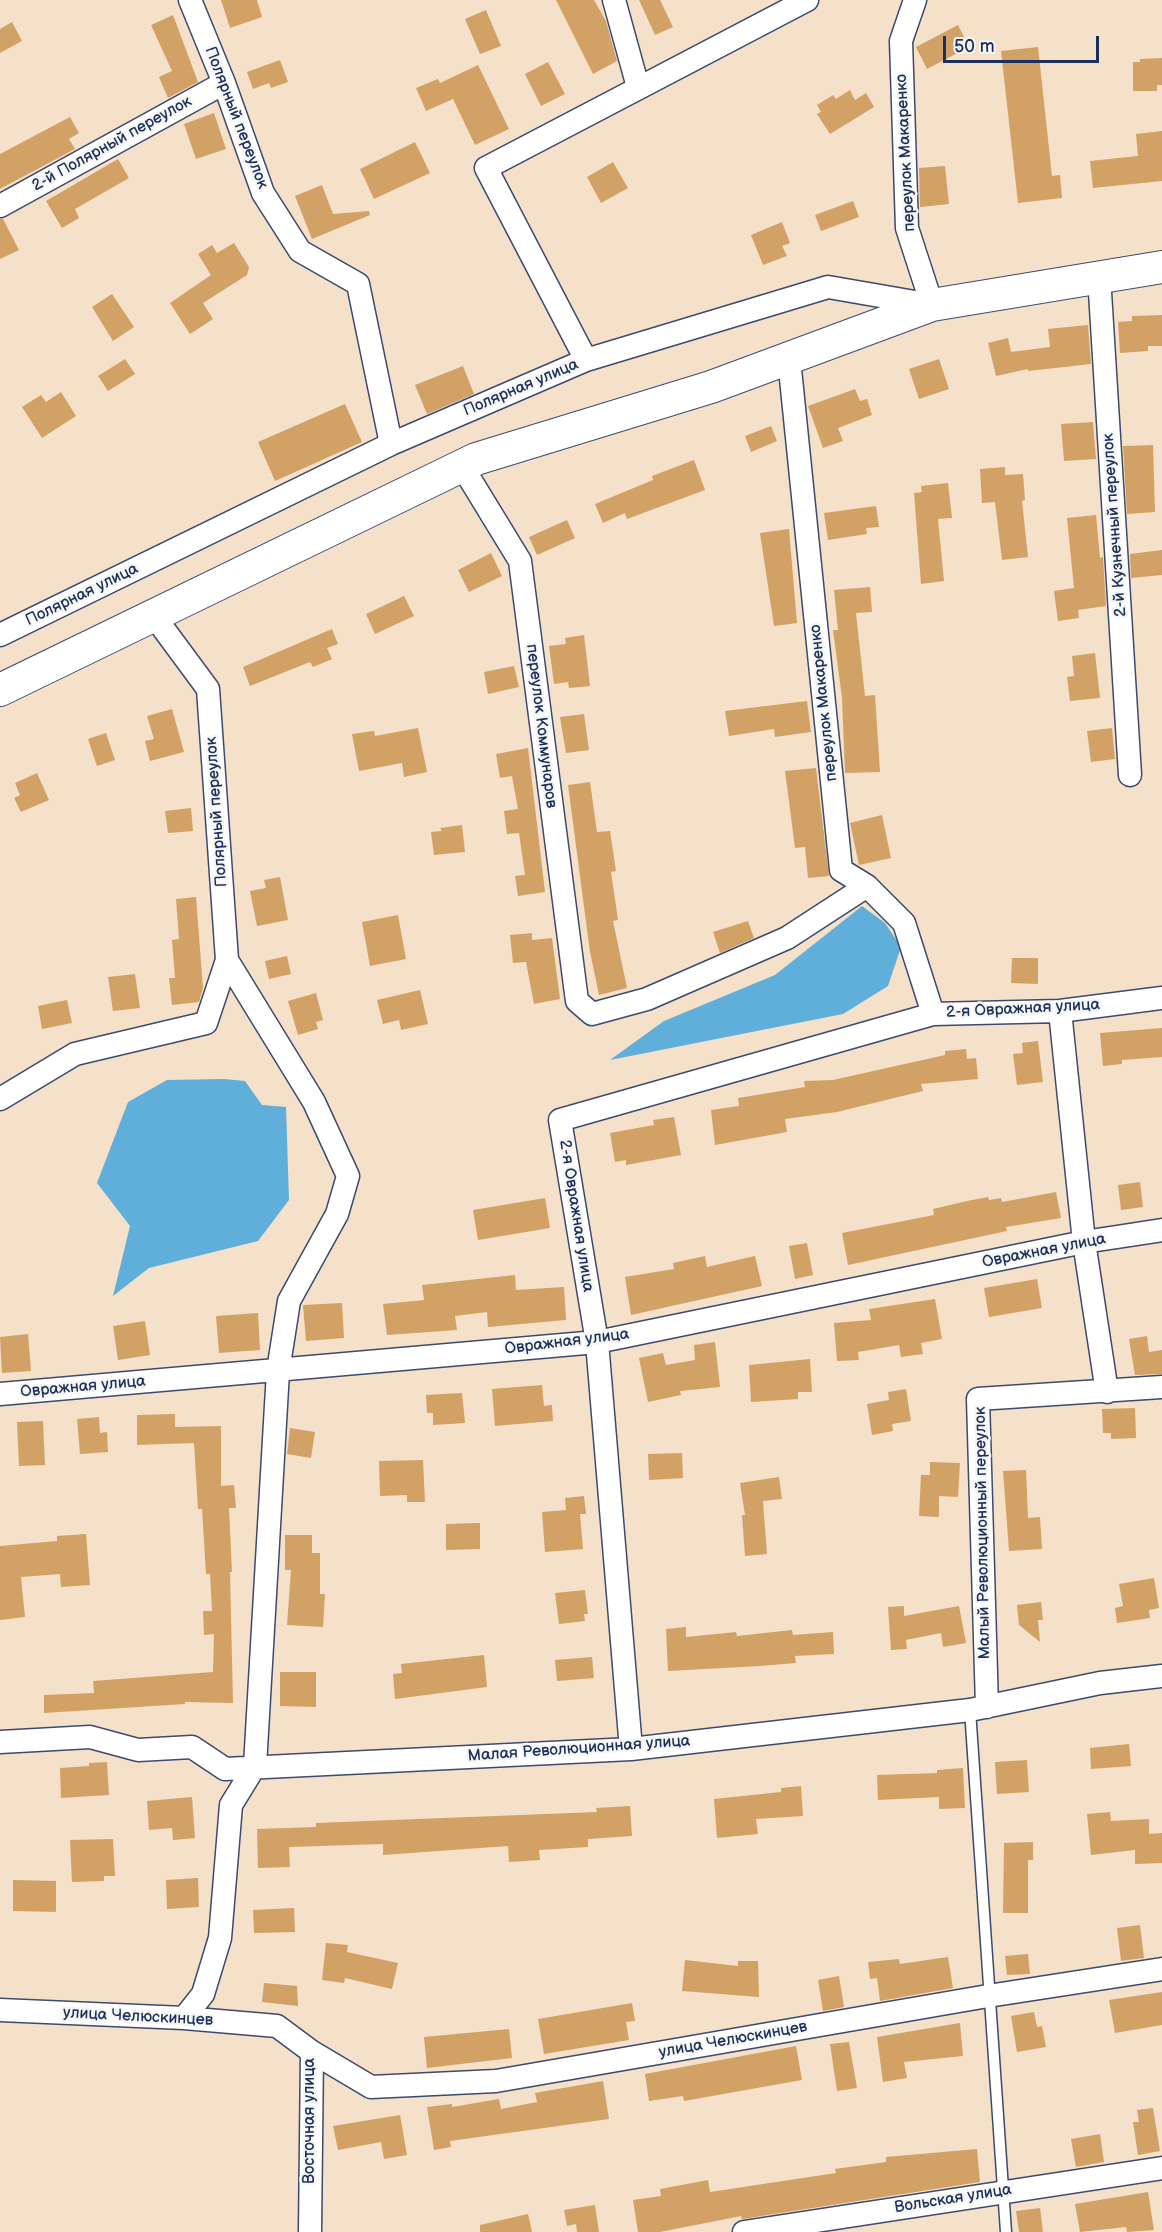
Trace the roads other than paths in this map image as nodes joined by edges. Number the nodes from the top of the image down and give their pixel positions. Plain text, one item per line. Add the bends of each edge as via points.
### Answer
1 (190, 0) edge
2 (614, 0) edge
3 (807, 0) edge
4 (915, 0) edge
5 (224, 83) junction
6 (639, 87) junction
7 (0, 206) edge
8 (1162, 267) edge
9 (1099, 276) junction
10 (933, 305) junction
11 (789, 359) junction
12 (586, 360) junction
13 (391, 444) junction
14 (462, 466) junction
15 (154, 616) junction
16 (0, 635) edge
17 (0, 690) edge
18 (1130, 775) dead end
19 (867, 886) junction
20 (227, 960) junction
21 (1162, 998) edge
22 (1060, 1011) junction
23 (933, 1014) junction
24 (0, 1099) edge
25 (1162, 1230) edge
26 (1084, 1242) junction
27 (597, 1342) junction
28 (278, 1371) junction
29 (1162, 1387) edge
30 (1107, 1392) junction
31 (0, 1394) edge
32 (1162, 1676) edge
33 (979, 1708) junction
34 (0, 1742) edge
35 (631, 1749) junction
36 (255, 1766) junction
37 (1162, 1970) edge
38 (988, 1996) junction
39 (0, 2010) edge
40 (184, 2018) junction
41 (277, 2026) joint
42 (312, 2052) junction
43 (1162, 2168) edge
44 (1003, 2191) junction
45 (310, 2232) edge
46 (744, 2232) edge
47 (1006, 2232) edge

1 - 5 street, Полярный переулок
2 - 6 street
3 - 6 street, Полярная улица
4 - 10 street, переулок Макаренко via 901,41 907,228
5 - 7 street, 2-й Полярный переулок
5 - 13 street, Полярный переулок via 263,193 300,251 358,284
6 - 12 street, Полярная улица via 486,168
8 - 9 street
9 - 10 street
9 - 18 street, 2-й Кузнечный переулок
10 - 11 street
10 - 12 street via 828,287
11 - 14 street
11 - 19 street, переулок Макаренко via 841,870
12 - 13 street, Полярная улица
13 - 16 street, Полярная улица
14 - 15 street
14 - 19 street, переулок Коммунаров via 520,561 577,1001 592,1014 647,999 787,938
15 - 17 street
15 - 20 street, Полярный переулок via 208,689
19 - 23 street, переулок Макаренко via 904,923
20 - 24 street, Полярный переулок via 206,1023 75,1054
20 - 28 street via 314,1102 348,1176 336,1214 289,1301
21 - 22 street, 2-я Овражная улица
22 - 23 street, 2-я Овражная улица
22 - 26 street
23 - 27 street, 2-я Овражная улица via 560,1120
25 - 26 street, Овражная улица
26 - 27 street, Овражная улица
26 - 30 street
27 - 28 street, Овражная улица
27 - 35 street, 2-я Овражная улица
28 - 31 street, Овражная улица
28 - 36 street
29 - 30 street, Малый Революционный переулок
30 - 33 street, Малый Революционный переулок via 978,1400
32 - 33 street, Малая Революционная улица via 1100,1683
33 - 35 street, Малая Революционная улица
33 - 38 lane
34 - 36 street, Малая Революционная улица via 90,1737 138,1750 192,1747 225,1769
35 - 36 street, Малая Революционная улица
36 - 40 street via 231,1805 220,1938 203,1994
37 - 38 street, улица Челюскинцев
38 - 42 street, улица Челюскинцев via 496,2081 371,2087
38 - 44 lane
39 - 40 street, улица Челюскинцев
40 - 41 street, улица Челюскинцев
41 - 42 street, Восточная улица
42 - 45 street, Восточная улица
43 - 44 street, Вольская улица
44 - 46 street, Вольская улица
44 - 47 lane

